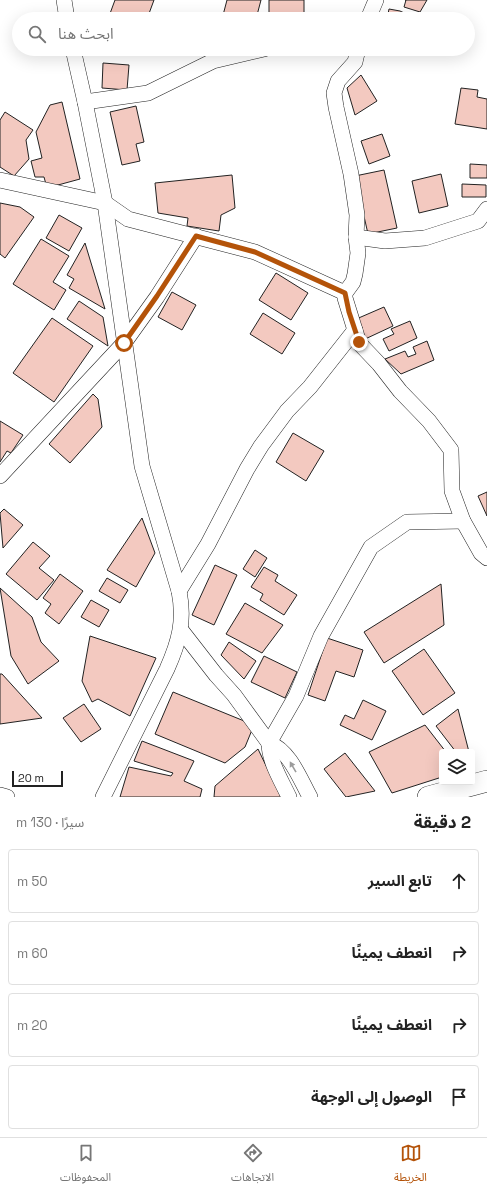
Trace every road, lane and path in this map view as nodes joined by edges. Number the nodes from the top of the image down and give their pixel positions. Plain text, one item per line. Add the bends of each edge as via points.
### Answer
1 (64, 0) edge
2 (376, 0) edge
3 (66, 12) edge
4 (371, 12) edge
5 (75, 56) edge
6 (234, 56) edge
7 (356, 56) edge
8 (85, 102) junction
9 (0, 180) edge
10 (105, 203) junction
11 (487, 209) edge
12 (196, 236) junction
13 (356, 237) junction
14 (345, 293) junction
15 (355, 330) junction
16 (124, 343) junction
17 (0, 476) edge
18 (463, 521) junction
19 (487, 558) edge
20 (180, 591) junction
21 (181, 630) junction
22 (269, 743) junction
23 (487, 781) edge
24 (0, 795) edge
25 (7, 797) edge
26 (103, 797) edge
27 (289, 797) edge
28 (310, 797) edge
29 (428, 797) edge

1 - 3 street
2 - 4 street
5 - 8 street
6 - 8 street via 213,61 148,93
7 - 13 street via 355,62 338,81 334,94 351,174 357,215
8 - 10 street
9 - 10 street
10 - 12 street via 128,219
10 - 16 street
11 - 13 street via 478,221 425,238 385,240
12 - 14 street via 255,252
12 - 16 street
13 - 14 street via 358,253 355,274
14 - 15 street
15 - 18 street via 359,342 429,421 451,450 452,491
15 - 20 street via 261,446
16 - 17 street
16 - 20 street via 142,466
18 - 19 street via 481,553
18 - 22 street via 407,522 370,547 321,636 296,696
20 - 21 street
21 - 22 street
21 - 26 street via 167,669
22 - 27 street via 271,757
28 -> 22 street via 289,760 276,746
23 - 29 main road
24 - 25 street

